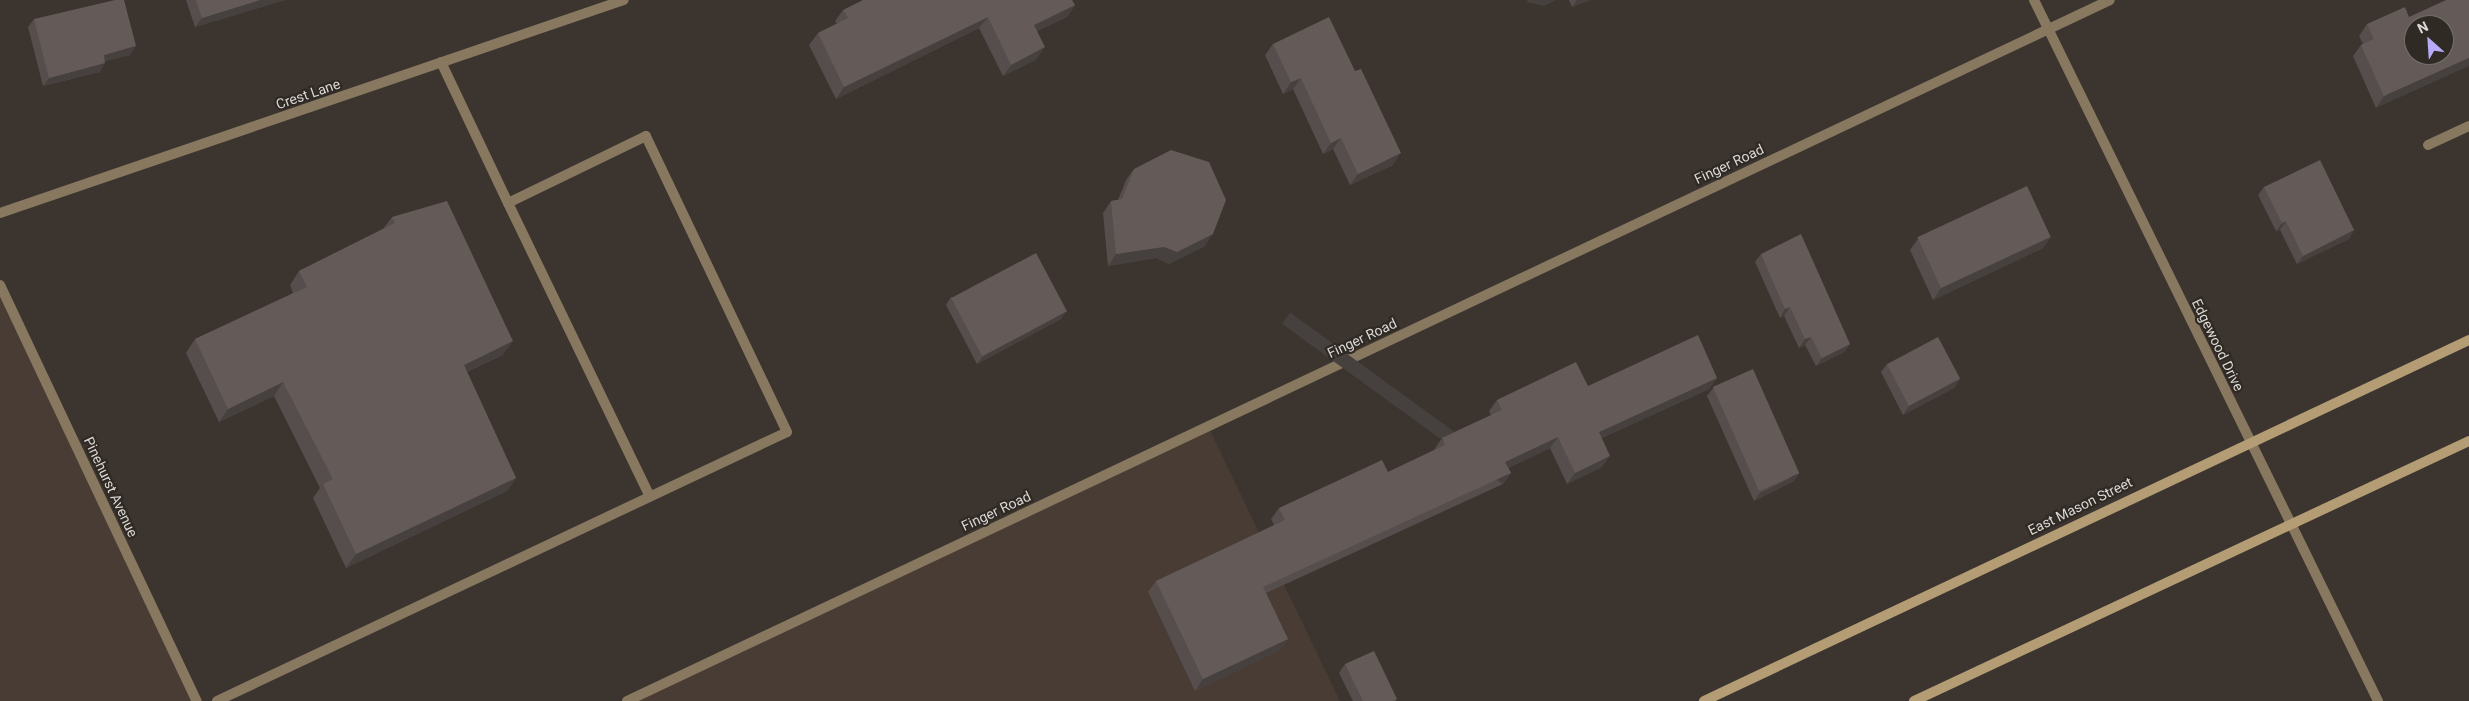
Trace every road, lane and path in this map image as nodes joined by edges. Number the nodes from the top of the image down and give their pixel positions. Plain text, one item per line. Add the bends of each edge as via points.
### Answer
1 (624, 0) edge
2 (2034, 0) edge
3 (2110, 0) edge
4 (2048, 28) junction
5 (441, 62) junction
6 (2469, 126) edge
7 (2428, 145) dead end
8 (508, 203) junction
9 (0, 213) edge
10 (0, 285) edge
11 (2469, 340) edge
12 (2250, 440) junction
13 (2469, 441) edge
14 (650, 497) junction
15 (2291, 523) junction
16 (197, 701) edge
17 (217, 701) edge
18 (627, 701) edge
19 (1704, 701) edge
20 (1914, 701) edge
21 (2378, 701) edge

1 - 5 street, Crest Lane
2 - 4 street, Edgewood Drive
3 - 4 street, Finger Road
4 - 12 street, Edgewood Drive
4 - 18 street, Finger Road
5 - 8 street
5 - 9 street, Crest Lane
6 - 7 street
8 - 14 street
8 - 14 street via 646,136 787,432
10 - 16 street, Pinehurst Avenue
11 - 12 main road, East Mason Street
12 - 15 street, Edgewood Drive
12 - 19 main road, East Mason Street
13 - 15 main road
14 - 17 street
15 - 20 main road
15 - 21 street, Edgewood Drive

